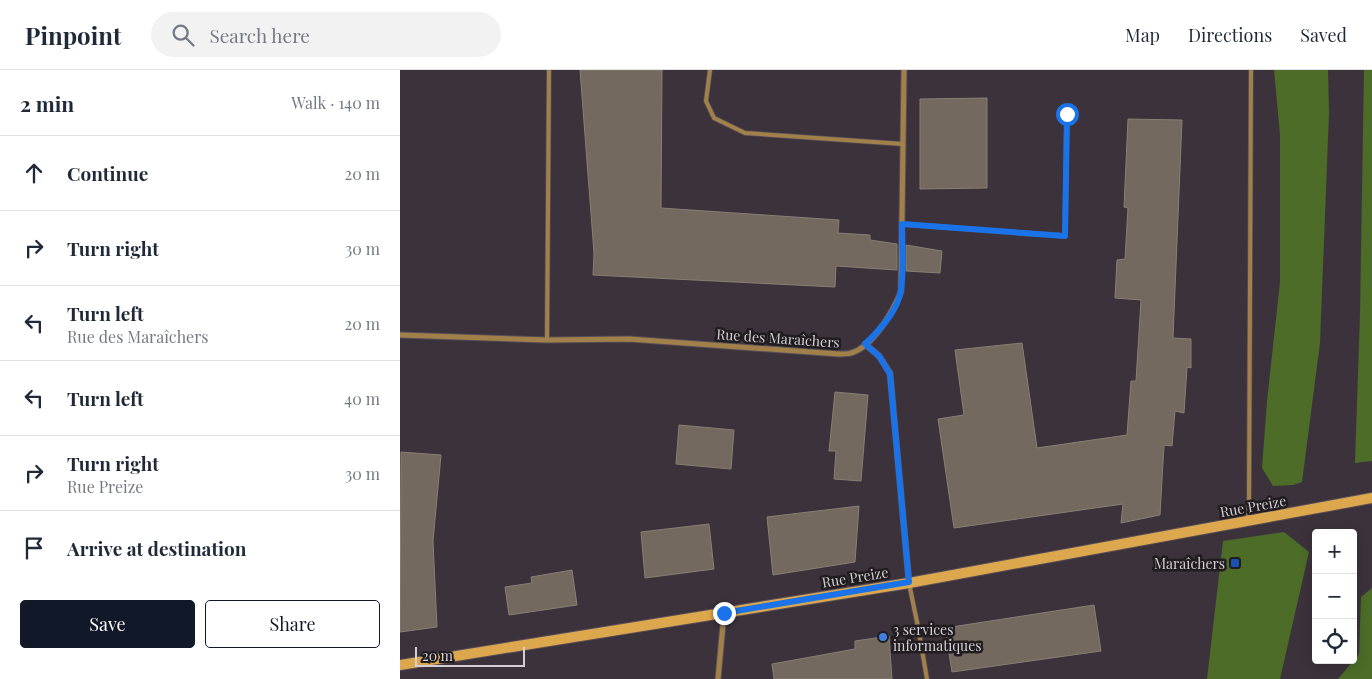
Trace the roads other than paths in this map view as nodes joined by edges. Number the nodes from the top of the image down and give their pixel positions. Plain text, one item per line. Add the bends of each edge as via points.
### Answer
1 (549, 70) edge
2 (710, 70) edge
3 (904, 70) edge
4 (1251, 70) edge
5 (1067, 114) dead end
6 (903, 144) junction
7 (902, 224) junction
8 (400, 335) edge
9 (547, 340) junction
10 (865, 344) junction
11 (1372, 498) edge
12 (1248, 521) junction
13 (909, 582) junction
14 (724, 613) junction
15 (400, 665) edge
16 (718, 679) edge
17 (927, 679) edge

1 - 9 lane
2 - 6 lane via 706,101 714,118 745,133
3 - 6 street, Rue des Maraîchers
4 - 12 lane
5 - 7 lane via 1065,236
6 - 7 street, Rue des Maraîchers
7 - 10 street, Rue des Maraîchers via 901,292 891,315
8 - 9 street, Rue des Maraîchers
9 - 10 street, Rue des Maraîchers via 629,340 839,354 853,353
10 - 13 street via 879,356 890,374
11 - 12 street, Rue Preize
12 - 13 street, Rue Preize
13 - 14 street, Rue Preize
13 - 17 lane
14 - 15 street, Rue Preize
14 - 16 street

